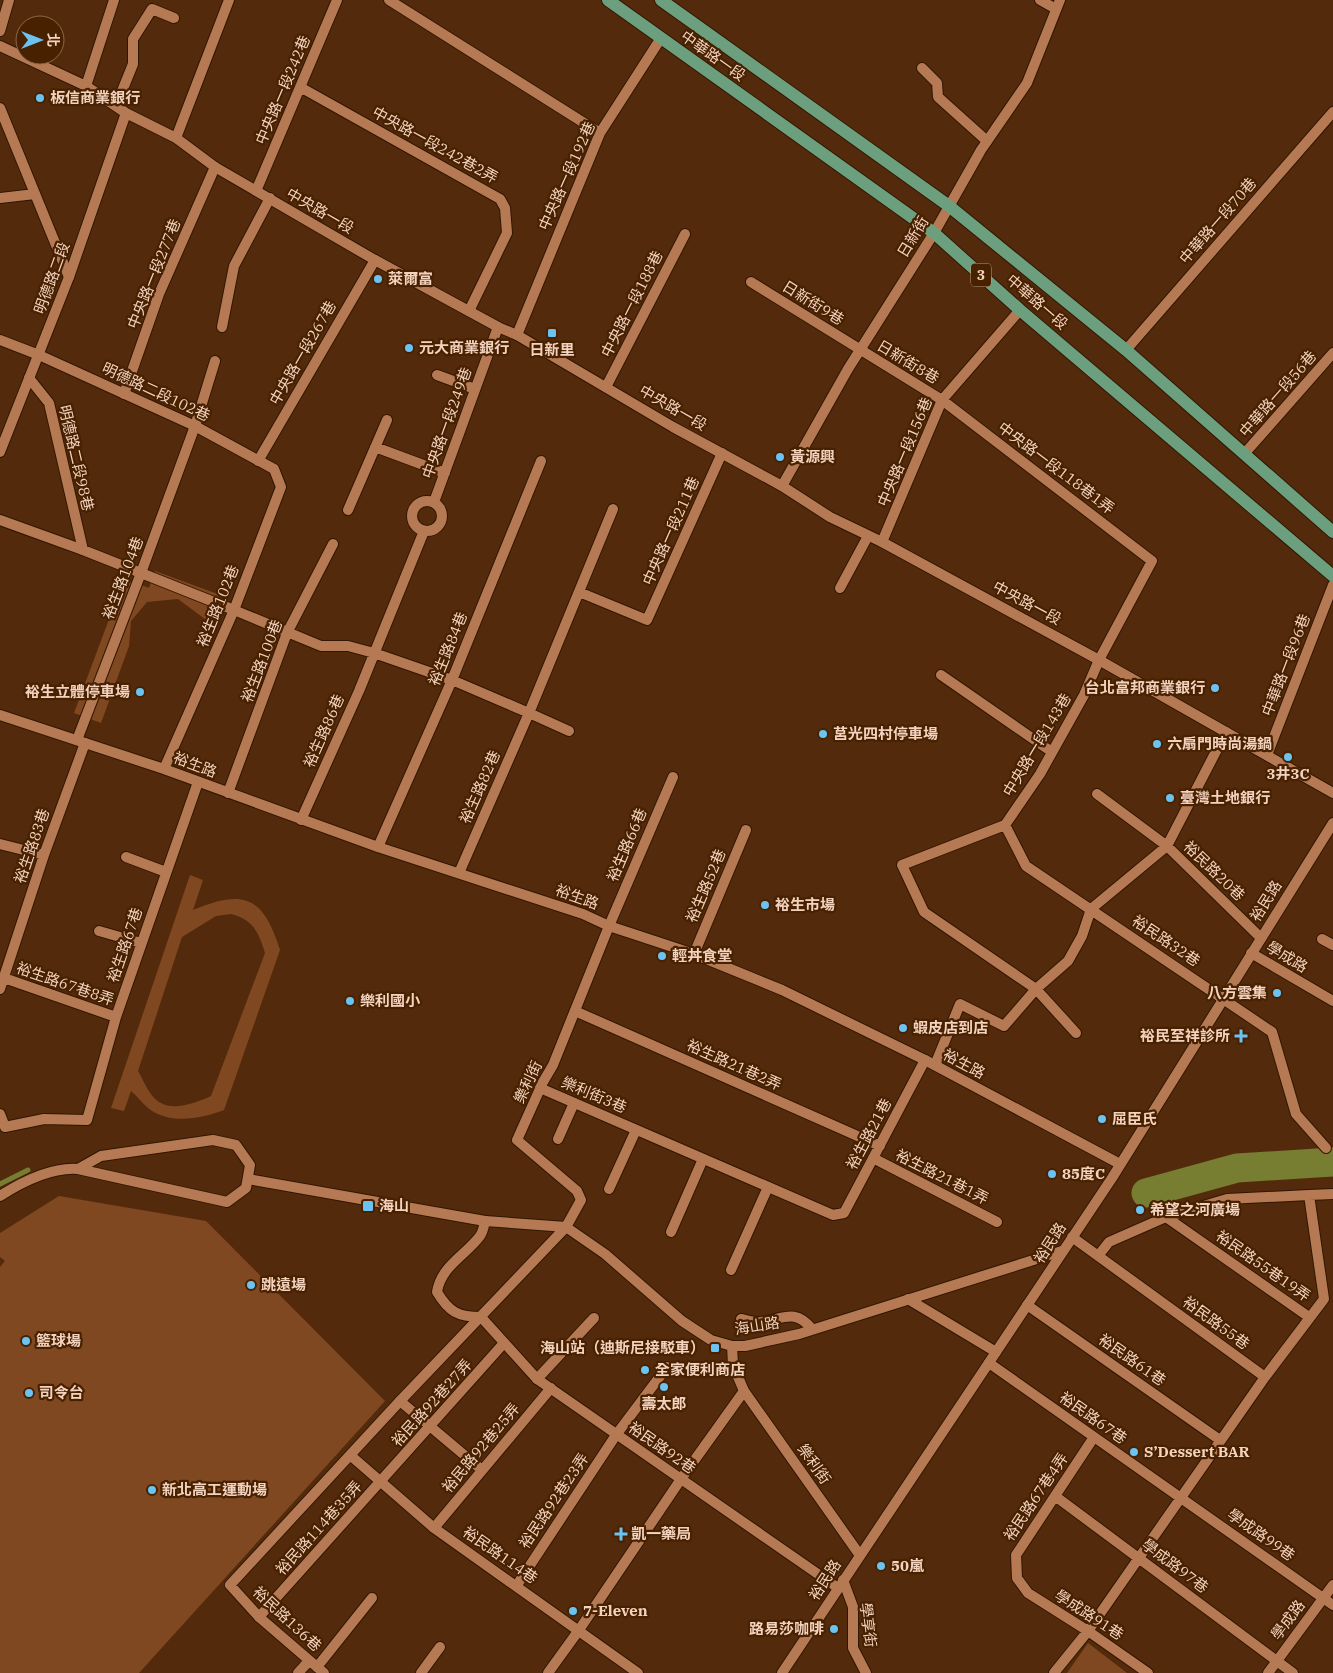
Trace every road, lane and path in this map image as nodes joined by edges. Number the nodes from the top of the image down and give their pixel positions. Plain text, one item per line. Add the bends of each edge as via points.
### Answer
1 (9, 0) edge
2 (114, 0) edge
3 (229, 0) edge
4 (337, 0) edge
5 (389, 0) edge
6 (608, 0) edge
7 (661, 0) edge
8 (1040, 0) edge
9 (1058, 4) edge
10 (174, 18) dead end
11 (0, 31) edge
12 (661, 38) junction
13 (0, 46) edge
14 (922, 68) dead end
15 (86, 86) junction
16 (300, 87) junction
17 (116, 106) junction
18 (0, 108) edge
19 (1333, 112) edge
20 (126, 113) junction
21 (600, 134) junction
22 (176, 138) junction
23 (987, 141) junction
24 (216, 167) junction
25 (256, 191) junction
26 (35, 194) junction
27 (0, 198) edge
28 (270, 198) junction
29 (949, 206) junction
30 (934, 233) junction
31 (685, 234) dead end
32 (375, 260) junction
33 (69, 277) junction
34 (751, 282) dead end
35 (1020, 310) junction
36 (469, 311) junction
37 (222, 327) dead end
38 (498, 327) junction
39 (516, 335) junction
40 (0, 340) edge
41 (859, 350) junction
42 (1126, 350) junction
43 (1333, 354) edge
44 (39, 355) junction
45 (215, 361) dead end
46 (437, 375) dead end
47 (29, 378) junction
48 (606, 387) junction
49 (475, 389) junction
50 (124, 394) junction
51 (942, 400) junction
52 (387, 420) dead end
53 (196, 426) junction
54 (376, 447) junction
55 (0, 452) edge
56 (722, 453) junction
57 (1245, 453) junction
58 (258, 461) junction
59 (541, 461) dead end
60 (445, 473) junction
61 (782, 486) junction
62 (434, 502) junction
63 (613, 509) dead end
64 (348, 510) dead end
65 (0, 520) edge
66 (424, 531) junction
67 (1333, 532) edge
68 (868, 536) junction
69 (882, 542) junction
70 (333, 544) dead end
71 (83, 550) junction
72 (1152, 560) joint
73 (142, 573) junction
74 (1333, 576) edge
75 (1333, 585) edge
76 (840, 588) dead end
77 (579, 592) junction
78 (234, 610) junction
79 (287, 633) junction
80 (374, 653) junction
81 (1099, 660) junction
82 (941, 675) dead end
83 (452, 680) junction
84 (529, 713) junction
85 (0, 715) edge
86 (569, 731) dead end
87 (1226, 732) junction
88 (81, 741) junction
89 (1052, 752) junction
90 (1267, 755) junction
91 (164, 769) junction
92 (673, 777) dead end
93 (198, 782) junction
94 (228, 793) junction
95 (1333, 793) edge
96 (1097, 794) dead end
97 (301, 820) junction
98 (1333, 823) edge
99 (1005, 825) junction
100 (746, 830) dead end
101 (0, 844) edge
102 (1168, 846) junction
103 (378, 847) junction
104 (44, 855) junction
105 (126, 857) dead end
106 (166, 872) junction
107 (459, 873) junction
108 (1091, 909) junction
109 (609, 926) junction
110 (99, 931) dead end
111 (1261, 938) junction
112 (1322, 939) dead end
113 (142, 943) junction
114 (1333, 945) edge
115 (1251, 953) junction
116 (694, 954) junction
117 (4, 978) junction
118 (1036, 988) junction
119 (0, 989) edge
120 (1224, 997) junction
121 (1333, 1002) edge
122 (575, 1011) junction
123 (116, 1017) junction
124 (1076, 1033) dead end
125 (925, 1060) junction
126 (935, 1065) junction
127 (540, 1088) junction
128 (574, 1103) junction
129 (0, 1114) edge
130 (636, 1130) junction
131 (558, 1139) dead end
132 (880, 1146) junction
133 (1326, 1148) dead end
134 (874, 1158) junction
135 (703, 1159) junction
136 (1120, 1164) junction
137 (78, 1169) junction
138 (248, 1179) junction
139 (768, 1187) junction
140 (610, 1189) dead end
141 (1333, 1194) edge
142 (1309, 1195) junction
143 (0, 1196) edge
144 (834, 1215) joint
145 (1166, 1217) junction
146 (485, 1221) junction
147 (998, 1222) dead end
148 (566, 1227) junction
149 (671, 1232) dead end
150 (1072, 1237) junction
151 (1062, 1251) junction
152 (1098, 1256) junction
153 (730, 1270) dead end
154 (908, 1299) junction
155 (1328, 1299) edge
156 (1028, 1305) junction
157 (481, 1317) junction
158 (1309, 1317) junction
159 (594, 1318) dead end
160 (740, 1319) dead end
161 (812, 1329) junction
162 (504, 1344) junction
163 (732, 1346) junction
164 (996, 1352) junction
165 (989, 1363) junction
166 (667, 1367) dead end
167 (1265, 1377) junction
168 (537, 1379) junction
169 (551, 1388) junction
170 (744, 1391) junction
171 (400, 1401) junction
172 (430, 1427) junction
173 (616, 1435) junction
174 (1094, 1437) junction
175 (1220, 1440) junction
176 (350, 1454) junction
177 (482, 1470) junction
178 (681, 1479) junction
179 (382, 1482) junction
180 (1055, 1496) junction
181 (1182, 1496) junction
182 (434, 1528) junction
183 (859, 1554) junction
184 (1139, 1558) junction
185 (1017, 1578) joint
186 (841, 1584) junction
187 (516, 1585) junction
188 (1333, 1585) edge
189 (372, 1598) dead end
190 (1324, 1598) junction
191 (1333, 1605) edge
192 (259, 1617) junction
193 (579, 1630) junction
194 (1088, 1631) junction
195 (440, 1647) dead end
196 (1277, 1660) junction
197 (316, 1667) edge
198 (298, 1673) edge
199 (421, 1673) edge
200 (548, 1673) edge
201 (638, 1673) edge
202 (782, 1673) edge
203 (866, 1673) edge
204 (1054, 1673) edge
205 (1148, 1673) edge
206 (1268, 1673) edge
207 (1293, 1673) edge

1 - 11 street
2 - 15 street
3 - 22 street
4 - 16 street, 中央路一段242巷
5 - 21 street
6 - 12 main road, 中華路一段 / 3
7 - 29 main road, 中華路一段 / 3
8 - 9 street
9 - 23 street, 日新街 via 1027,83
10 - 17 street via 152,9 133,39 133,64
12 - 21 street, 中央路一段192巷
12 - 30 main road, 中華路一段 / 3
13 - 15 street, 中央路一段
14 - 23 street via 937,84 938,97
15 - 17 street, 中央路一段
16 - 25 street, 中央路一段242巷
16 - 36 street, 中央路一段242巷2弄 via 500,199 505,208 507,234
17 - 20 street, 中央路一段
18 - 26 street
19 - 42 street, 中華路一段70巷
20 - 22 street, 中央路一段
20 - 33 street, 明德路二段
21 - 39 street, 中央路一段192巷
22 - 24 street, 中央路一段
23 - 29 street, 日新街
24 - 25 street, 中央路一段
24 - 50 street, 中央路一段277巷 via 159,294
25 - 28 street, 中央路一段
26 - 27 street
26 - 33 street
28 - 32 street, 中央路一段
28 - 37 street via 234,266
29 - 30 street, 日新街
29 - 42 main road, 中華路一段 / 3
30 - 35 main road, 中華路一段 / 3
30 - 41 street, 日新街
31 - 48 street, 中央路一段188巷
32 - 36 street, 中央路一段
32 - 58 street, 中央路一段267巷
33 - 44 street, 明德路二段
34 - 41 street, 日新街9巷
35 - 51 street, 中央路一段156巷
35 - 74 main road, 中華路一段 / 3
36 - 38 street, 中央路一段
38 - 39 street, 中央路一段
38 - 49 street, 中央路一段249巷
39 - 48 street, 中央路一段
40 - 44 street, 明德路二段102巷
41 - 51 street, 日新街8巷
41 - 61 street, 日新街
42 - 57 main road, 中華路一段 / 3
43 - 57 street, 中華路一段56巷
44 - 47 street, 明德路二段
44 - 50 street, 明德路二段102巷
45 - 53 street, 裕生路104巷
46 - 49 street
47 - 55 street, 明德路二段
47 - 71 street, 明德路二段98巷 via 49,403
48 - 56 street, 中央路一段
49 - 60 street, 中央路一段249巷
50 - 53 street, 明德路二段102巷
51 - 69 street, 中央路一段156巷
51 - 72 street, 中央路一段118巷1弄
52 - 54 street
53 - 58 street, 明德路二段102巷
53 - 73 street, 裕生路104巷
54 - 60 street
54 - 64 street
56 - 61 street, 中央路一段
56 - 77 street, 中央路一段211巷 via 647,620
57 - 67 main road, 中華路一段 / 3
58 - 78 street, 裕生路102巷 via 274,469 281,487
59 - 83 street, 裕生路84巷
60 - 62 street, 中央路一段249巷
61 - 68 street, 中央路一段 via 830,517
62 - 66 street, 中央路一段249巷 via 441,509 441,523 434,530
62 - 66 street, 中央路一段249巷 via 424,500 413,510 413,521
63 - 77 street, 裕生路82巷
65 - 71 street
66 - 80 street
68 - 69 street, 中央路一段
68 - 76 street
69 - 81 street, 中央路一段
70 - 79 street, 裕生路100巷
71 - 73 street
72 - 81 street, 中央路一段143巷
73 - 78 street
73 - 88 street, 裕生路104巷
75 - 90 street, 中華路一段96巷
77 - 84 street, 裕生路82巷
78 - 79 street
78 - 91 street, 裕生路102巷
79 - 80 street via 321,646 348,646
79 - 94 street, 裕生路100巷
80 - 83 street
80 - 97 street, 裕生路86巷
81 - 87 street, 中央路一段
81 - 89 street, 中央路一段143巷
82 - 89 street
83 - 84 street
83 - 103 street, 裕生路84巷
84 - 86 street
84 - 107 street, 裕生路82巷
85 - 88 street, 裕生路
87 - 90 street, 中央路一段
87 - 102 street
88 - 91 street, 裕生路
88 - 104 street, 裕生路83巷
89 - 99 street, 中央路一段143巷
90 - 95 street, 中央路一段
91 - 93 street, 裕生路
92 - 109 street, 裕生路66巷
93 - 94 street, 裕生路
93 - 106 street, 裕生路67巷
94 - 97 street, 裕生路
96 - 102 street, 裕民路20巷
97 - 103 street, 裕生路
98 - 111 street, 裕民路
99 - 108 street, 裕民路32巷 via 1026,866
99 - 118 street via 902,865 924,912
100 - 116 street, 裕生路52巷
101 - 104 street
102 - 108 street
102 - 111 street, 裕民路20巷
103 - 107 street, 裕生路
104 - 117 street, 裕生路83巷
105 - 106 street
106 - 113 street, 裕生路67巷
107 - 109 street, 裕生路 via 583,914
108 - 118 street via 1068,962
108 - 120 street, 裕民路32巷
109 - 116 street, 裕生路
109 - 122 street, 樂利街
110 - 113 street
111 - 115 street, 裕民路
112 - 114 street
113 - 123 street, 裕生路67巷
115 - 120 street, 裕民路
115 - 121 street, 學成路
116 - 125 street, 裕生路 via 782,990
117 - 119 street, 裕生路83巷
117 - 123 street, 裕生路67巷8弄
118 - 124 street
118 - 126 street via 1004,1026 960,1004
120 - 133 street, 裕民路32巷 via 1272,1032 1296,1114
120 - 136 street, 裕民路
122 - 127 street, 樂利街
122 - 132 street, 裕生路21巷2弄
123 - 129 street, 裕生路67巷 via 87,1120 44,1119 5,1127
125 - 126 street, 裕生路
125 - 132 street, 裕生路21巷
126 - 136 street, 裕生路
127 - 128 street, 樂利街3巷
127 - 148 street, 樂利街 via 517,1140 577,1191 581,1200
128 - 130 street, 樂利街3巷
128 - 131 street
130 - 135 street, 樂利街3巷
130 - 140 street, 樂利街3巷
132 - 134 street, 裕生路21巷
134 - 144 street, 裕生路21巷 via 844,1213
134 - 147 street, 裕生路21巷1弄
135 - 139 street, 樂利街3巷
135 - 149 street
136 - 150 street, 裕民路
137 - 138 street via 227,1202 246,1188
137 - 138 street via 102,1156 212,1140 236,1146 250,1165
137 - 143 street via 65,1168 15,1186
138 - 146 street
139 - 144 street, 樂利街3巷
139 - 153 street
141 - 142 street
142 - 145 street via 1227,1199
142 - 155 street
145 - 152 street via 1109,1242
145 - 158 street, 裕民路55巷19弄
146 - 148 street
146 - 157 street via 481,1235 449,1266 438,1282 437,1292 443,1303 459,1316
148 - 157 street
148 - 163 street, 海山路 via 605,1254 682,1320 711,1340
150 - 151 street, 裕民路
150 - 152 street, 裕民路55巷
151 - 154 street, 海山路
151 - 156 street, 裕民路
152 - 167 street, 裕民路55巷
154 - 161 street, 海山路
154 - 164 street
155 - 158 street
156 - 164 street, 裕民路
156 - 175 street, 裕民路61巷
157 - 162 street, 裕民路92巷
157 - 171 street
158 - 167 street
159 - 168 street
160 - 161 street via 759,1322 794,1316 804,1320
161 - 163 street, 海山路 via 762,1343
162 - 168 street, 裕民路92巷
162 - 172 street, 裕民路92巷27弄
163 - 170 street, 樂利街 via 733,1365
164 - 165 street, 裕民路
165 - 174 street, 裕民路67巷
165 - 183 street, 裕民路
166 - 173 street, 裕民路92巷23弄
167 - 175 street
168 - 169 street, 裕民路92巷
169 - 173 street, 裕民路92巷
169 - 177 street, 裕民路92巷25弄
170 - 178 street
170 - 183 street, 樂利街
171 - 172 street
171 - 176 street
172 - 177 street
172 - 179 street, 裕民路92巷27弄
173 - 178 street, 裕民路92巷
173 - 187 street, 裕民路92巷23弄
174 - 180 street, 裕民路67巷4弄
174 - 181 street, 裕民路67巷
175 - 181 street
176 - 179 street, 裕民路114巷
176 - 192 street, 裕民路136巷 via 230,1585
177 - 182 street, 裕民路92巷25弄
178 - 186 street, 裕民路92巷
178 - 193 street
179 - 182 street, 裕民路114巷
179 - 192 street, 裕民路114巷35弄
180 - 184 street, 學成路97巷
180 - 185 street, 裕民路67巷4弄 via 1016,1555
181 - 184 street
181 - 190 street, 學成路99巷
182 - 187 street, 裕民路114巷
183 - 186 street, 裕民路
184 - 194 street
184 - 196 street, 學成路97巷
185 - 194 street, 學成路91巷 via 1028,1593
186 - 202 street, 裕民路
186 - 203 street, 學享街 via 853,1607 853,1648
187 - 193 street, 裕民路114巷
188 - 190 street, 學成路
189 - 197 street
190 - 191 street, 學成路99巷
190 - 196 street, 學成路
192 - 197 street, 裕民路136巷
193 - 200 street
193 - 201 street, 裕民路114巷
194 - 204 street
194 - 205 street, 學成路91巷
195 - 199 street
196 - 206 street, 學成路
196 - 207 street, 學成路97巷
197 - 198 street

